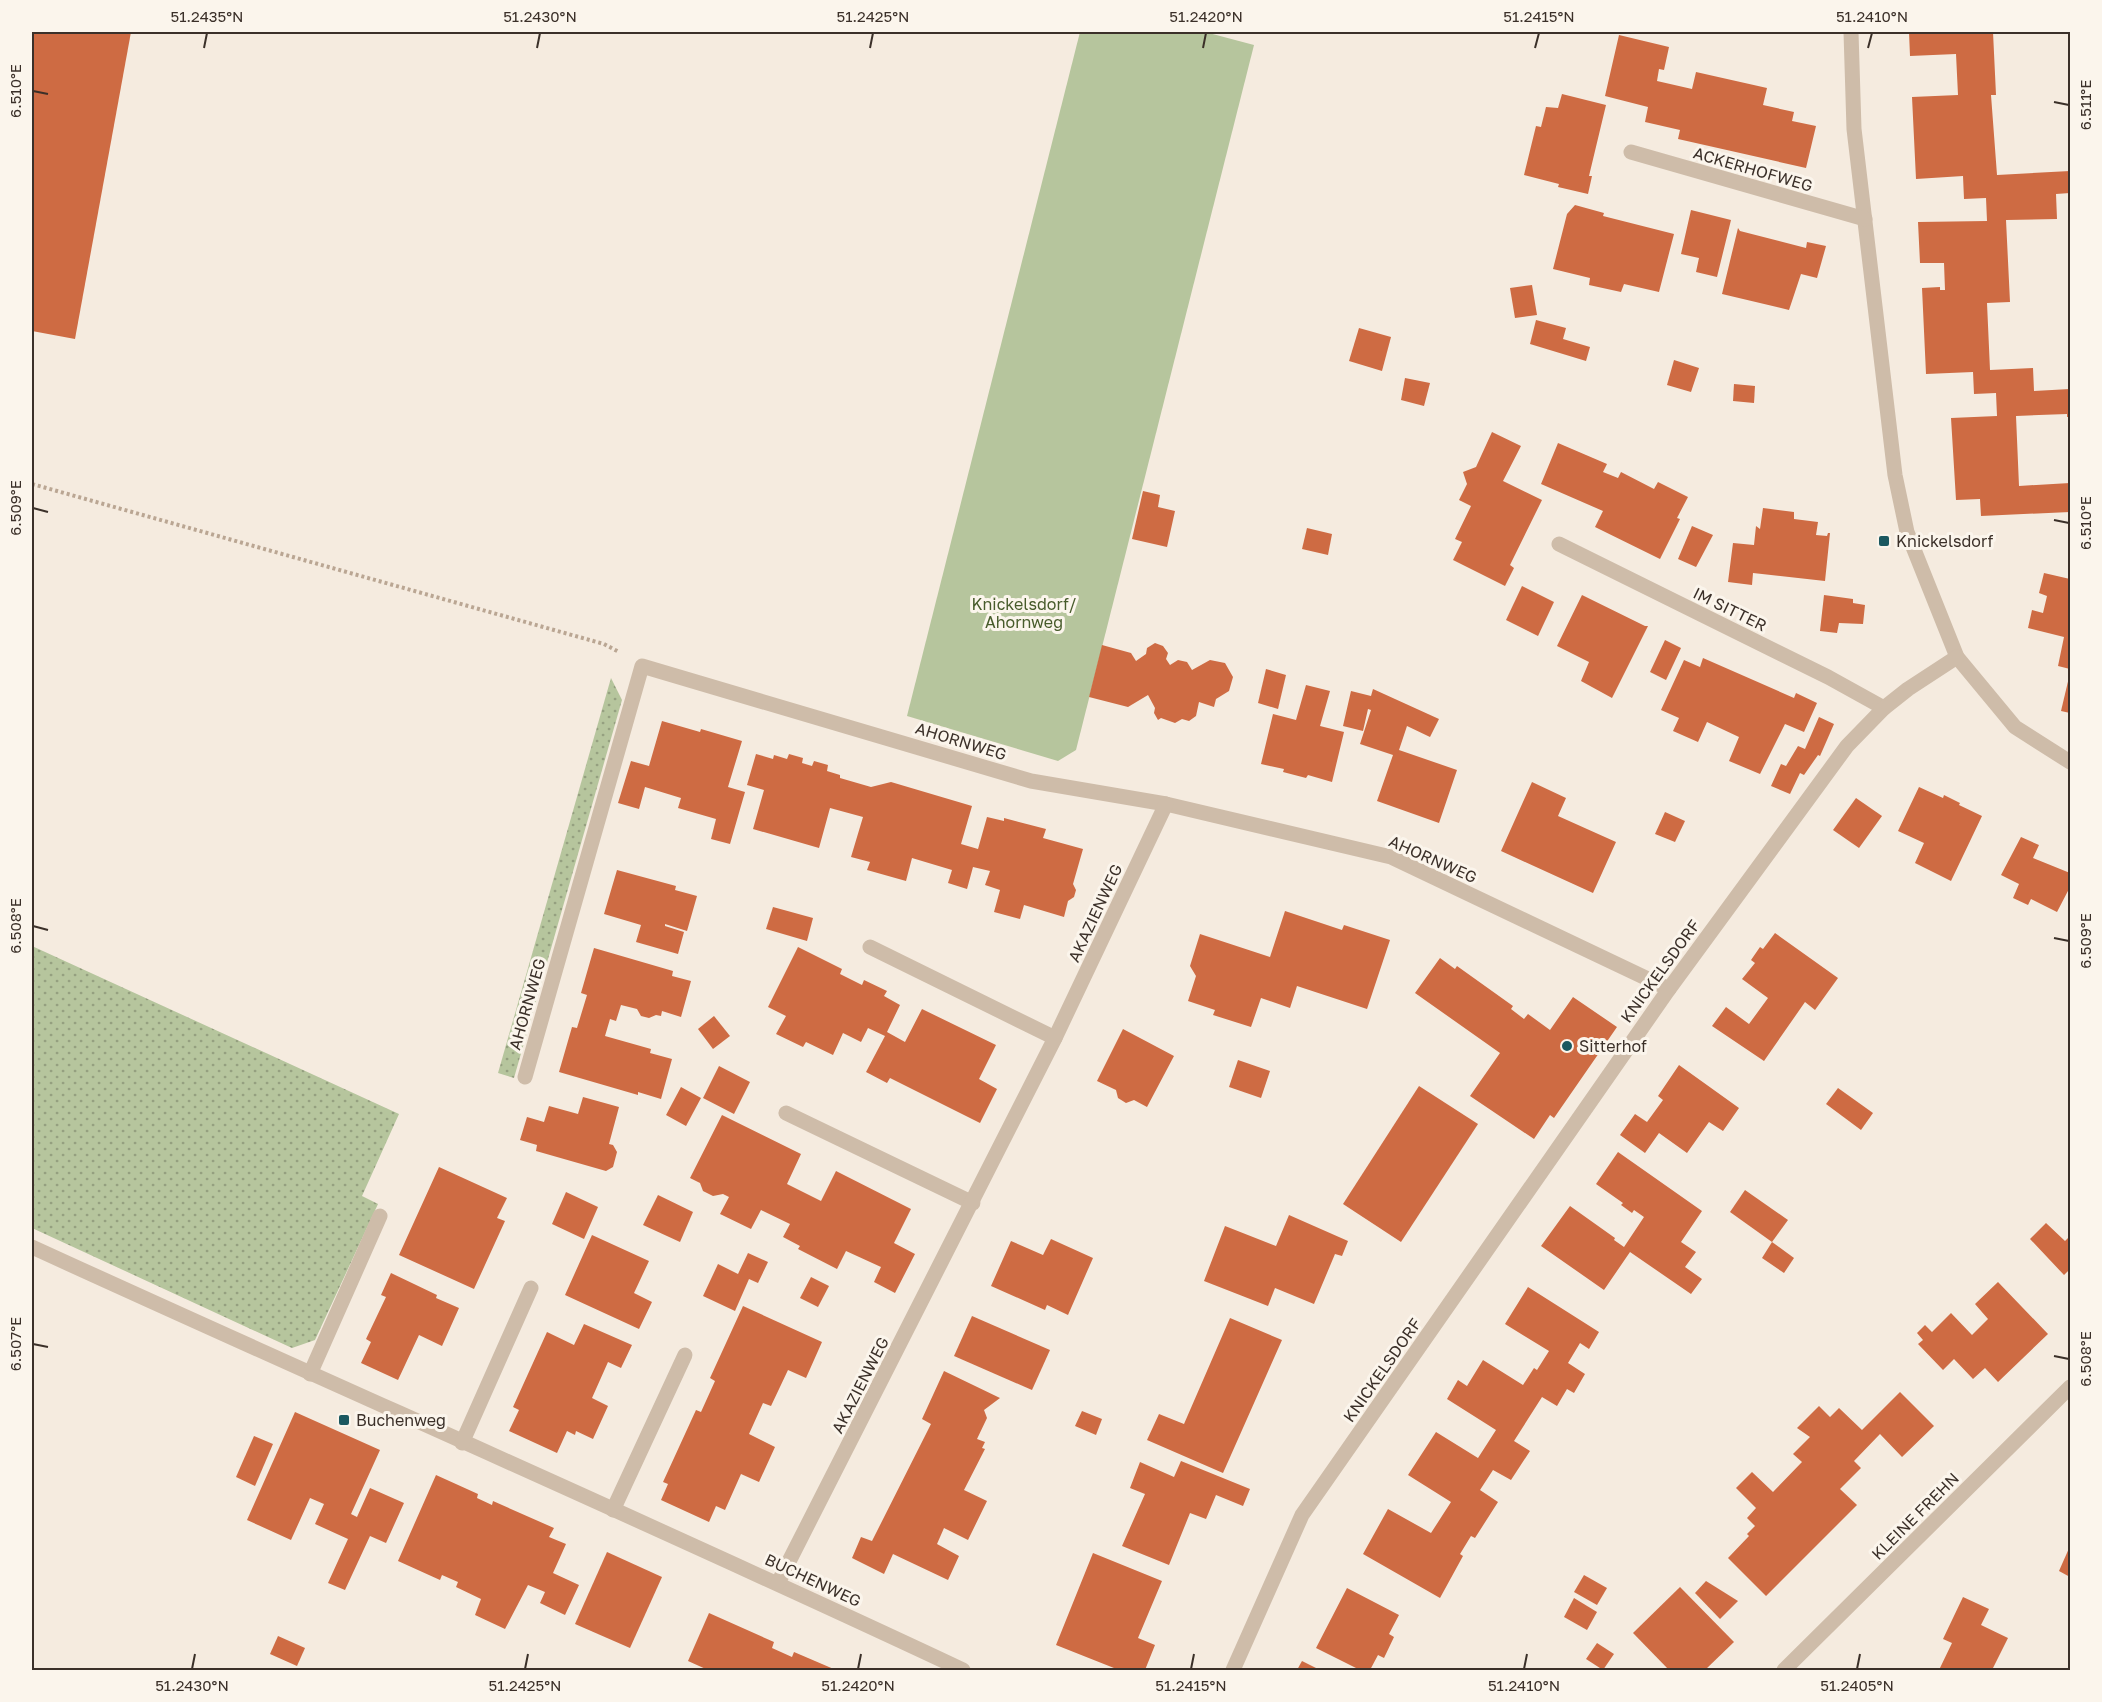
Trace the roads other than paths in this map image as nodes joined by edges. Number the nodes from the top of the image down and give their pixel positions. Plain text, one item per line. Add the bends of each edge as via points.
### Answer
1 (1851, 32) edge
2 (1631, 152) dead end
3 (1864, 219) junction
4 (1558, 544) dead end
5 (1957, 657) junction
6 (1884, 708) junction
7 (2070, 762) edge
8 (1166, 804) junction
9 (870, 947) dead end
10 (1669, 989) junction
11 (1055, 1038) junction
12 (525, 1077) dead end
13 (786, 1113) dead end
14 (973, 1203) junction
15 (380, 1216) dead end
16 (32, 1248) edge
17 (531, 1288) dead end
18 (685, 1355) dead end
19 (310, 1374) junction
20 (2070, 1387) edge
21 (462, 1443) junction
22 (613, 1510) junction
23 (778, 1583) junction
24 (963, 1671) edge
25 (1233, 1671) edge
26 (1784, 1671) edge

1 - 3 street via 1854,129
2 - 3 street, ACKERHOFWEG
3 - 5 street via 1895,475 1906,532
4 - 6 street, IM SITTER
5 - 6 street, KNICKELSDORF
5 - 7 street via 2015,727
6 - 10 street, KNICKELSDORF via 1847,746
8 - 10 street, AHORNWEG via 1391,857
8 - 11 street, AKAZIENWEG
8 - 12 street, AHORNWEG via 1031,781 642,666
9 - 11 street
10 - 25 street, KNICKELSDORF via 1302,1515
11 - 14 street, AKAZIENWEG
13 - 14 street
14 - 23 street, AKAZIENWEG
15 - 19 street
16 - 19 street, BUCHENWEG
17 - 21 street
18 - 22 street
19 - 21 street, BUCHENWEG
20 - 26 street, KLEINE FREHN
21 - 22 street, BUCHENWEG
22 - 23 street, BUCHENWEG
23 - 24 street, BUCHENWEG

